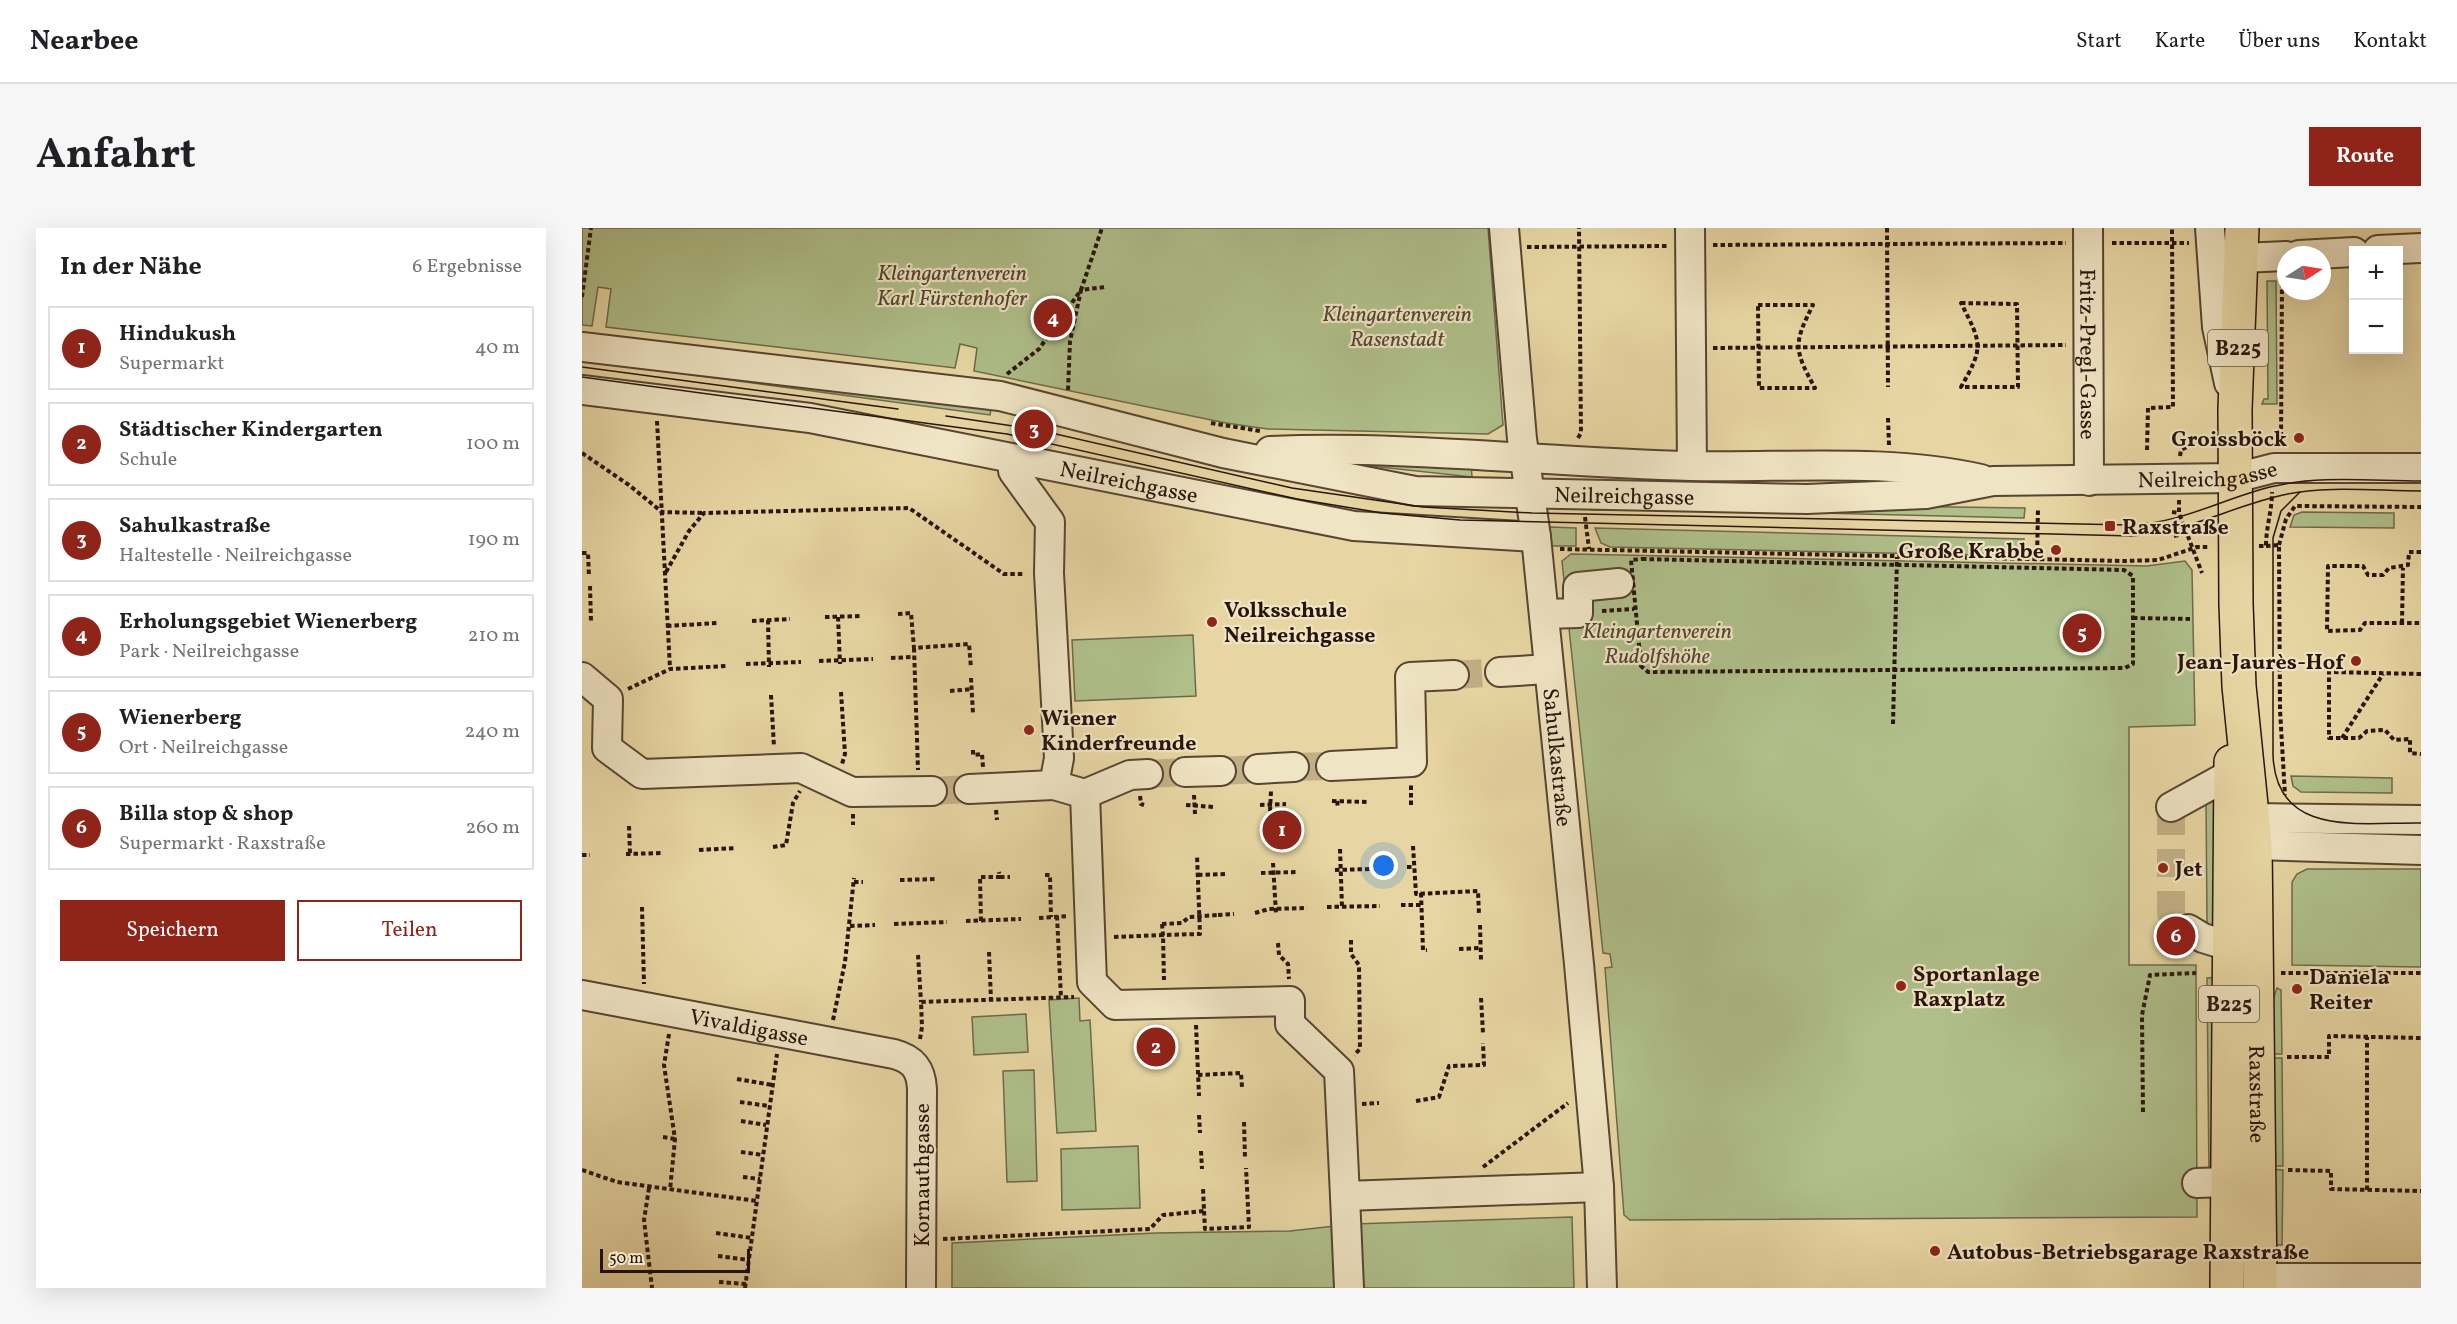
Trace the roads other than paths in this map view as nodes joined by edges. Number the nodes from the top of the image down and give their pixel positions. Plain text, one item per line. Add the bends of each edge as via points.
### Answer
1 (1504, 228) edge
2 (2204, 235) edge
3 (2088, 236) edge
4 (1690, 237) edge
5 (2242, 243) edge
6 (2421, 248) edge
7 (2403, 249) edge
8 (2349, 252) edge
9 (2277, 253) edge
10 (2331, 253) edge
11 (582, 347) edge
12 (582, 390) edge
13 (2235, 409) junction
14 (1223, 453) junction
15 (1524, 458) junction
16 (1015, 459) junction
17 (1692, 466) junction
18 (2421, 468) edge
19 (2235, 477) junction
20 (1993, 481) junction
21 (2088, 481) junction
22 (1529, 494) junction
23 (1536, 537) junction
24 (1619, 583) dead end
25 (1544, 614) junction
26 (1549, 669) junction
27 (1500, 672) tunnel mouth
28 (1454, 675) tunnel mouth
29 (582, 677) edge
30 (2239, 686) junction
31 (1330, 766) tunnel mouth
32 (1294, 767) tunnel mouth
33 (1258, 769) tunnel mouth
34 (1221, 771) tunnel mouth
35 (1148, 774) tunnel mouth
36 (2229, 776) junction
37 (1187, 782) tunnel mouth
38 (1054, 785) junction
39 (969, 789) tunnel mouth
40 (926, 791) tunnel mouth
41 (1085, 794) junction
42 (2171, 807) dead end
43 (2421, 820) edge
44 (2254, 832) junction
45 (2421, 850) edge
46 (2188, 929) tunnel mouth
47 (2229, 946) junction
48 (582, 995) edge
49 (914, 1063) joint
50 (1599, 1187) junction
51 (1345, 1196) junction
52 (2421, 1278) edge
53 (2260, 1283) edge
54 (921, 1288) edge
55 (1349, 1288) edge
56 (1602, 1288) edge
57 (2228, 1288) edge

1 - 15 street, Sahulkastraße
2 - 13 street, Raxstraße via 2217,327
3 - 21 street, Fritz-Pregl-Gasse
4 - 17 street
5 - 9 street
5 - 13 main road, Raxstraße / B225
6 - 7 street
8 - 10 street
11 - 14 street, Neilreichgasse via 1000,396
12 - 16 street, Neilreichgasse via 810,418
13 - 19 main road, Raxstraße / B225
14 - 15 street, Neilreichgasse via 1366,448
14 - 22 street, Neilreichgasse via 1415,491
15 - 17 street, Neilreichgasse
15 - 22 street, Sahulkastraße
16 - 23 street, Neilreichgasse via 1354,526
16 - 38 street via 1014,471 1050,522 1059,758
17 - 20 street, Neilreichgasse via 1889,466 1941,470
18 - 19 street, Neilreichgasse via 2271,468
19 - 21 street, Neilreichgasse
19 - 30 main road, Raxstraße / B225 via 2250,547
20 - 21 street, Neilreichgasse
20 - 22 street, Neilreichgasse via 1926,494 1807,499
22 - 23 street, Sahulkastraße
23 - 25 street, Sahulkastraße
24 - 25 street via 1578,588 1578,613
25 - 26 street, Sahulkastraße
26 - 27 street
26 - 50 street, Sahulkastraße
28 - 31 street via 1410,677 1412,762
29 - 40 street via 608,699 607,748 642,774 801,768 852,792
30 - 36 main road, Raxstraße / B225
30 - 44 main road, Raxstraße / B225
32 - 33 street
34 - 37 street
35 - 41 street via 1130,775
36 - 42 street
36 - 47 main road, Raxstraße / B225
38 - 39 street
38 - 41 street
41 - 51 street via 1092,982 1115,1005 1290,1001 1290,1024 1339,1071
43 - 44 street
44 - 45 street
44 - 53 main road, Raxstraße / B225
46 - 47 street
47 - 57 main road, Raxstraße / B225 via 2212,1183
48 - 49 street, Vivaldigasse via 829,1041 905,1057
49 - 54 street, Kornauthgasse via 921,1081
50 - 51 street
50 - 56 street, Sahulkastraße
51 - 55 street
52 - 53 street

